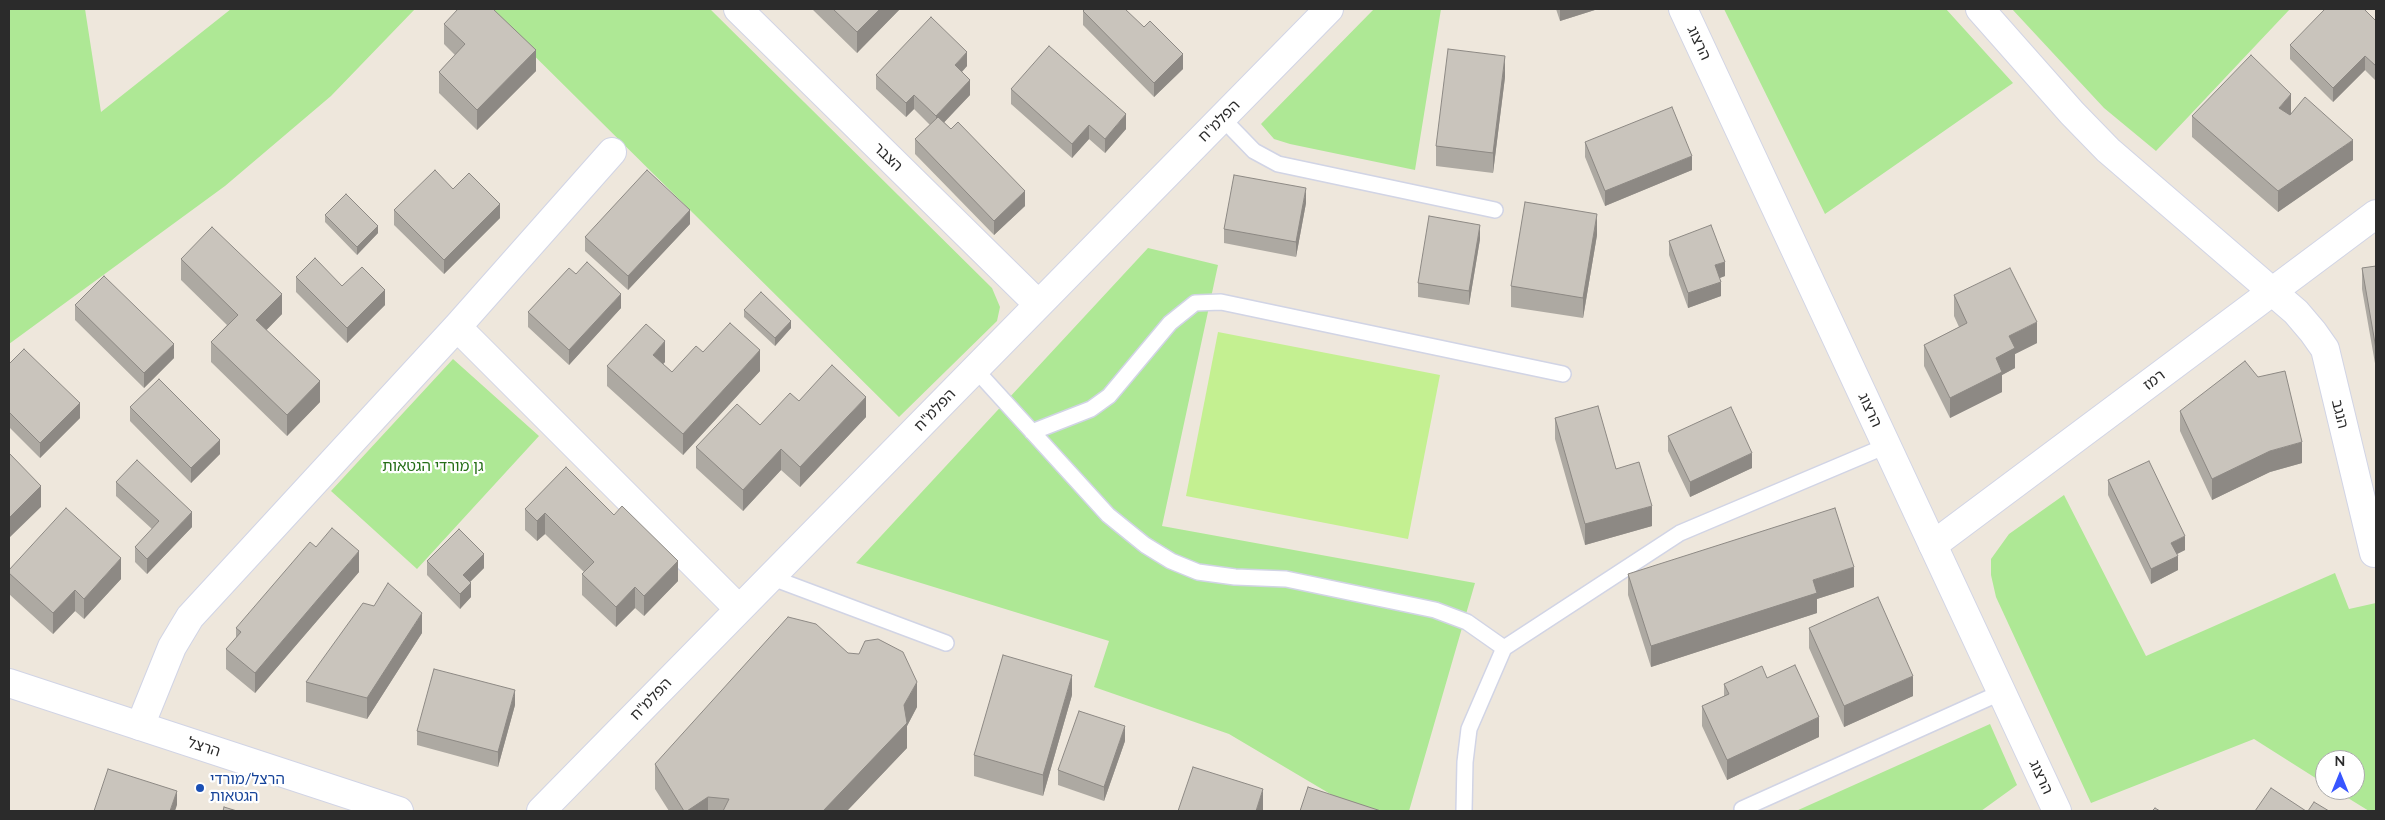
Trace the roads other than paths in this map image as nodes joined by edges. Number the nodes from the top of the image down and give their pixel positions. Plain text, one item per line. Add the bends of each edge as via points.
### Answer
1 (738, 9) edge
2 (1329, 9) edge
3 (1683, 9) edge
4 (1980, 9) edge
5 (1222, 118) junction
6 (612, 152) dead end
7 (1495, 210) dead end
8 (2376, 214) edge
9 (2272, 292) junction
10 (1038, 304) junction
11 (457, 327) junction
12 (975, 369) junction
13 (1563, 374) dead end
14 (1032, 432) junction
15 (1886, 446) junction
16 (1933, 546) junction
17 (2376, 552) edge
18 (770, 577) junction
19 (739, 609) junction
20 (946, 643) dead end
21 (1504, 648) junction
22 (9, 683) edge
23 (2002, 692) junction
24 (140, 726) junction
25 (1742, 809) dead end
26 (399, 811) edge
27 (541, 811) edge
28 (1464, 811) edge
29 (2057, 811) edge

1 - 10 street, הצבר
2 - 5 street, הפלמ"ח
3 - 15 street, הרצוג
4 - 9 street, הנגב via 2108,150
5 - 7 lane via 1254,151 1278,164
5 - 10 street, הפלמ"ח
6 - 11 street
8 - 9 street, רמז
9 - 16 street, רמז
9 - 17 street, הנגב via 2296,312 2325,349
10 - 12 street, הפלמ"ח
11 - 19 street
11 - 24 street via 190,617 172,646
12 - 14 lane
12 - 18 street, הפלמ"ח
13 - 14 lane via 1221,302 1195,303 1170,323 1108,396 1091,410
14 - 21 lane via 1108,515 1145,546 1171,561 1198,572 1286,579 1435,610 1467,622
15 - 16 street, הרצוג
15 - 21 lane via 1680,533
16 - 23 street, הרצוג
18 - 19 street, הפלמ"ח
18 - 20 lane
19 - 27 street, הפלמ"ח
21 - 28 lane via 1469,729
22 - 24 street, הרצל
23 - 25 lane
23 - 29 street, הרצוג
24 - 26 street, הרצל

